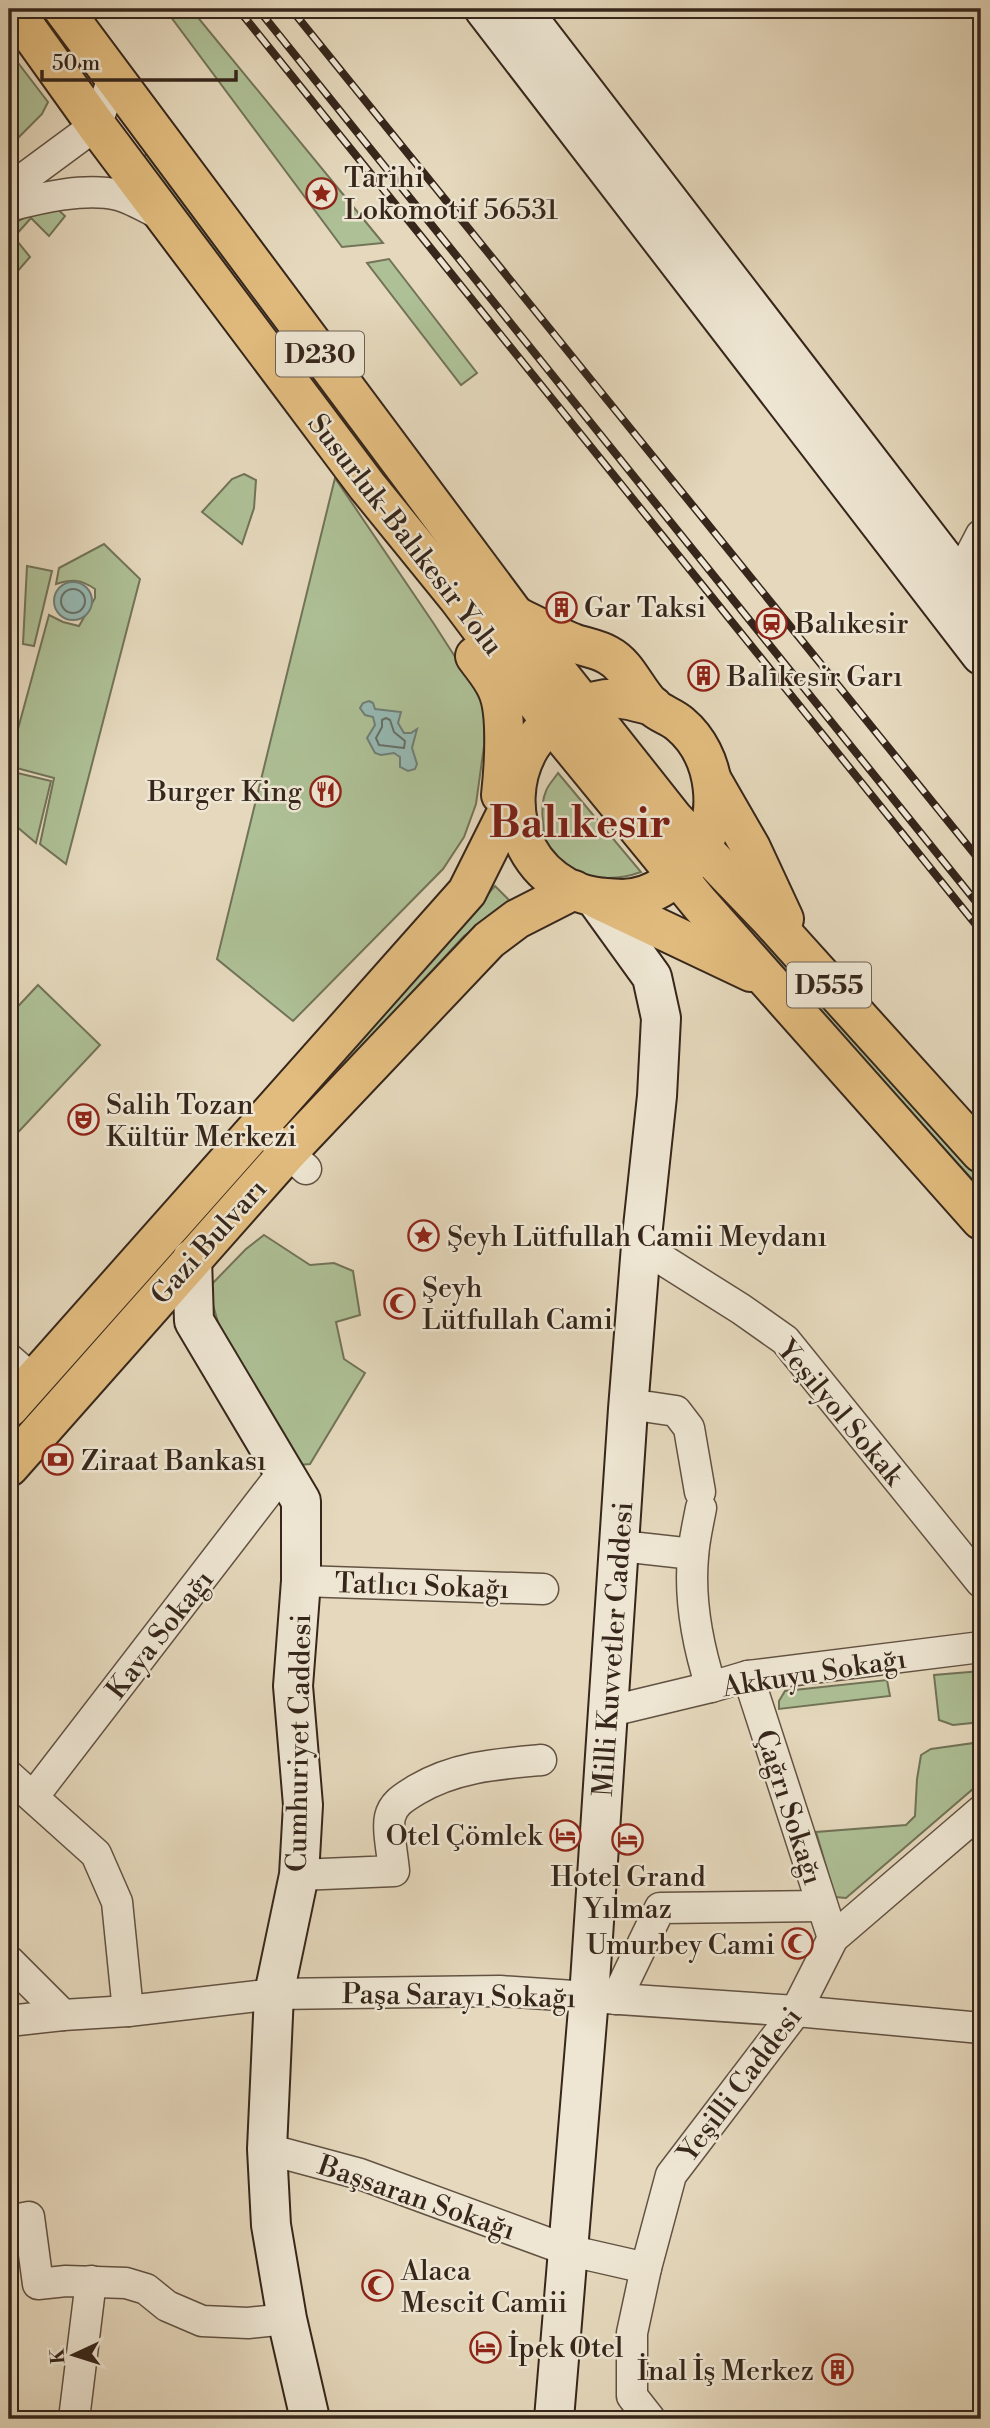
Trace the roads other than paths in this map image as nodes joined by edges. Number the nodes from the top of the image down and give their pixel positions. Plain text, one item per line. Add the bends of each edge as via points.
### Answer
1 (13, 9) edge
2 (63, 9) edge
3 (484, 9) edge
4 (521, 9) edge
5 (113, 79) junction
6 (96, 125) junction
7 (10, 191) edge
8 (167, 217) junction
9 (366, 486) junction
10 (981, 535) edge
11 (970, 592) edge
12 (514, 614) junction
13 (981, 656) edge
14 (653, 706) junction
15 (571, 708) junction
16 (713, 782) junction
17 (515, 796) junction
18 (496, 833) junction
19 (701, 848) junction
20 (677, 876) junction
21 (585, 894) junction
22 (812, 966) junction
23 (766, 979) junction
24 (253, 1120) junction
25 (981, 1153) edge
26 (297, 1161) junction
27 (981, 1220) edge
28 (641, 1246) junction
29 (192, 1259) junction
30 (21, 1370) edge
31 (649, 1407) dead end
32 (9, 1409) edge
33 (9, 1467) edge
34 (284, 1471) junction
35 (639, 1548) dead end
36 (693, 1554) junction
37 (301, 1581) junction
38 (981, 1582) edge
39 (543, 1589) dead end
40 (981, 1647) edge
41 (748, 1676) junction
42 (711, 1687) junction
43 (607, 1712) junction
44 (541, 1760) dead end
45 (18, 1791) edge
46 (981, 1811) edge
47 (299, 1875) junction
48 (822, 1906) junction
49 (833, 1938) junction
50 (9, 1961) edge
51 (274, 1994) junction
52 (602, 1998) junction
53 (128, 2011) junction
54 (796, 2011) junction
55 (63, 2015) junction
56 (9, 2021) edge
57 (981, 2028) edge
58 (267, 2149) junction
59 (9, 2221) edge
60 (567, 2250) junction
61 (646, 2268) junction
62 (91, 2281) junction
63 (287, 2319) junction
64 (74, 2419) edge
65 (309, 2419) edge
66 (554, 2419) edge
67 (650, 2419) edge

1 - 6 highway, Susurluk-Balıkesir Yolu / D230
2 - 5 highway, Susurluk-Balıkesir Yolu / D230
3 - 13 main road
4 - 11 main road
5 - 6 street
5 - 12 highway, Susurluk-Balıkesir Yolu / D230
6 - 7 street
6 - 8 highway, Susurluk-Balıkesir Yolu / D230
7 - 8 street via 42,198 78,193 118,195
8 - 9 highway, Susurluk-Balıkesir Yolu / D230
9 - 15 highway, Susurluk-Balıkesir Yolu via 458,598
9 - 18 highway, D230 via 424,585 497,688 502,704 503,768
10 - 11 street
12 - 14 highway via 609,655
12 - 15 highway, Susurluk-Balıkesir Yolu / D230
14 - 15 highway via 620,699
14 - 16 highway via 681,724 702,751
15 - 17 highway via 534,739 518,772
15 - 19 highway, Susurluk-Balıkesir Yolu / D555
15 - 20 highway, Susurluk-Balıkesir Yolu
16 - 19 highway via 713,814
16 - 22 highway
17 - 18 highway, Gazi Bulvarı
17 - 21 highway via 522,838 540,867 565,887
18 - 24 highway, Gazi Bulvarı / D230 via 467,891
19 - 20 highway
19 - 22 highway, D555
20 - 21 highway via 659,890 628,899
20 - 23 highway, Susurluk-Balıkesir Yolu
21 - 23 highway, D555
21 - 26 highway, Gazi Bulvarı via 517,919 489,940
21 - 28 main road, Milli Kuvvetler Caddesi via 652,976 661,1018
22 - 25 highway, D555
23 - 27 highway, D555
24 - 26 street
24 - 30 highway, Gazi Bulvarı / D230
26 - 29 highway, Gazi Bulvarı
28 - 38 street, Yeşilyol Sokak via 785,1340
28 - 43 main road, Milli Kuvvetler Caddesi
29 - 33 highway, Gazi Bulvarı
29 - 34 main road, Cumhuriyet Caddesi via 194,1321
30 - 32 highway, Gazi Bulvarı / D230
31 - 36 street via 676,1411 689,1428 700,1500
34 - 37 main road, Cumhuriyet Caddesi via 301,1501
34 - 45 street, Kaya Sokağı
35 - 36 street
36 - 42 street via 693,1607
37 - 39 street, Tatlıcı Sokağı
37 - 47 main road, Cumhuriyet Caddesi via 293,1686 303,1805
40 - 41 street, Akkuyu Sokağı
41 - 42 street, Akkuyu Sokağı
41 - 48 street, Çağrı Sokağı
42 - 43 street, Akkuyu Sokağı
43 - 52 main road, Milli Kuvvetler Caddesi
44 - 47 street via 450,1773 398,1801 390,1817 394,1871
45 - 53 street via 96,1854 117,1902
46 - 49 street, Yeşilli Caddesi
47 - 51 main road, Cumhuriyet Caddesi
48 - 49 street, Çağrı Sokağı
48 - 52 street via 660,1908
49 - 54 street, Yeşilli Caddesi
50 - 55 street
51 - 52 street, Paşa Sarayı Sokağı via 500,1990
51 - 53 street, Paşa Sarayı Sokağı
51 - 58 main road, Cumhuriyet Caddesi
52 - 54 street, Paşa Sarayı Sokağı
52 - 60 main road, Milli Kuvvetler Caddesi
53 - 55 street, Paşa Sarayı Sokağı
54 - 57 street, Paşa Sarayı Sokağı
54 - 61 street, Yeşilli Caddesi via 671,2175
55 - 56 street, Paşa Sarayı Sokağı
58 - 60 street, Başsaran Sokağı via 360,2174
58 - 63 main road, Cumhuriyet Caddesi via 271,2225
59 - 62 street via 29,2217 38,2284
60 - 61 street, Başsaran Sokağı
60 - 66 main road, Milli Kuvvetler Caddesi
61 - 67 street, Yeşilli Caddesi via 632,2333 631,2374 632,2396
62 - 63 street via 146,2289 167,2306 202,2321
62 - 64 street
63 - 65 main road, Cumhuriyet Caddesi

